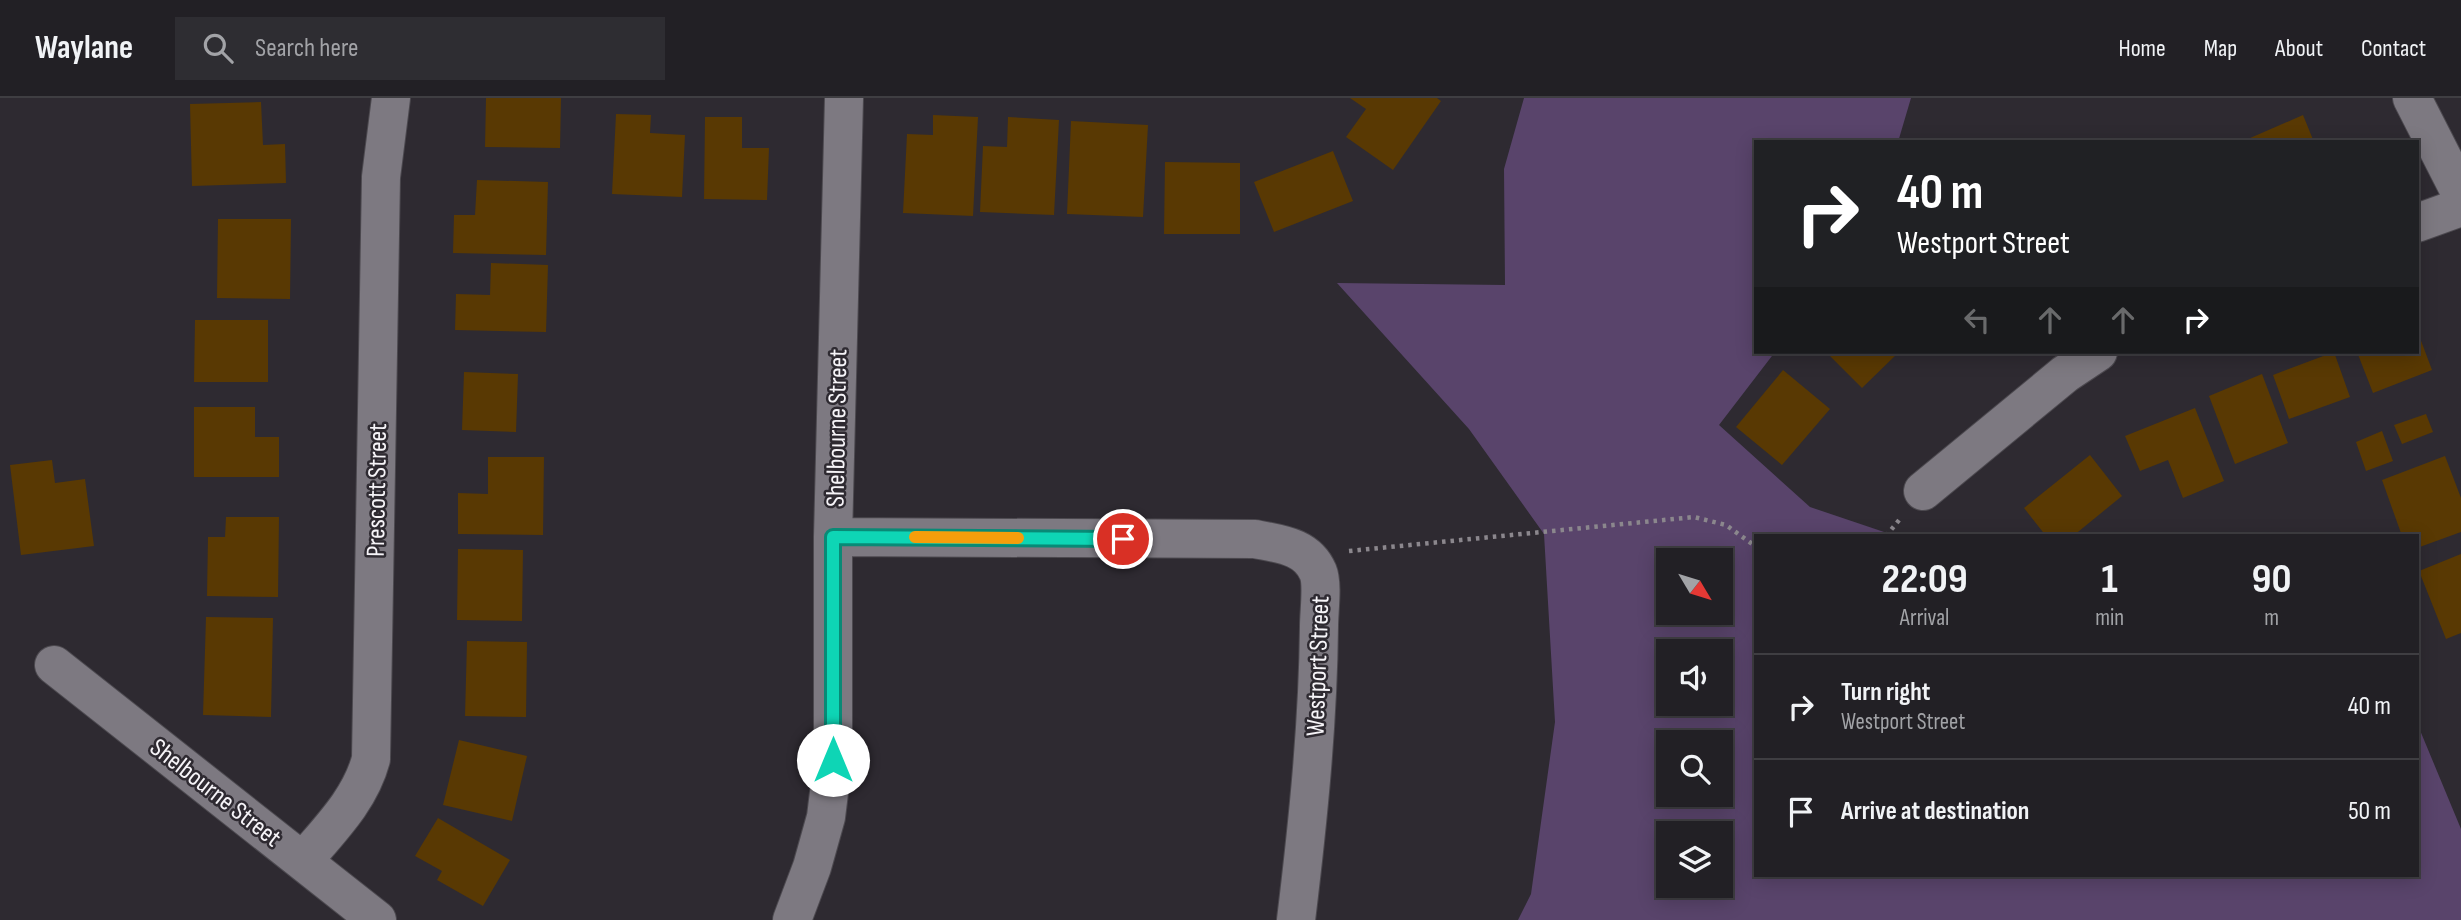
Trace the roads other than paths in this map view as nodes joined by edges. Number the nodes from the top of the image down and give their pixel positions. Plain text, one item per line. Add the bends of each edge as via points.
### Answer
1 (391, 98) edge
2 (844, 98) edge
3 (2412, 98) edge
4 (2461, 194) edge
5 (2461, 206) edge
6 (2419, 222) edge
7 (2095, 354) edge
8 (1923, 491) dead end
9 (833, 537) junction
10 (54, 665) dead end
11 (303, 861) junction
12 (377, 920) edge
13 (792, 920) edge
14 (1296, 920) edge

1 - 11 street, Prescott Street via 381,177 371,759 353,801
2 - 9 street, Shelbourne Street
3 - 4 street
5 - 6 street
7 - 8 street
9 - 13 street, Shelbourne Street via 833,760 826,817
9 - 14 street, Westport Street via 1255,539 1285,544 1307,555 1319,574 1318,695
10 - 11 street, Shelbourne Street
11 - 12 street, Shelbourne Street

